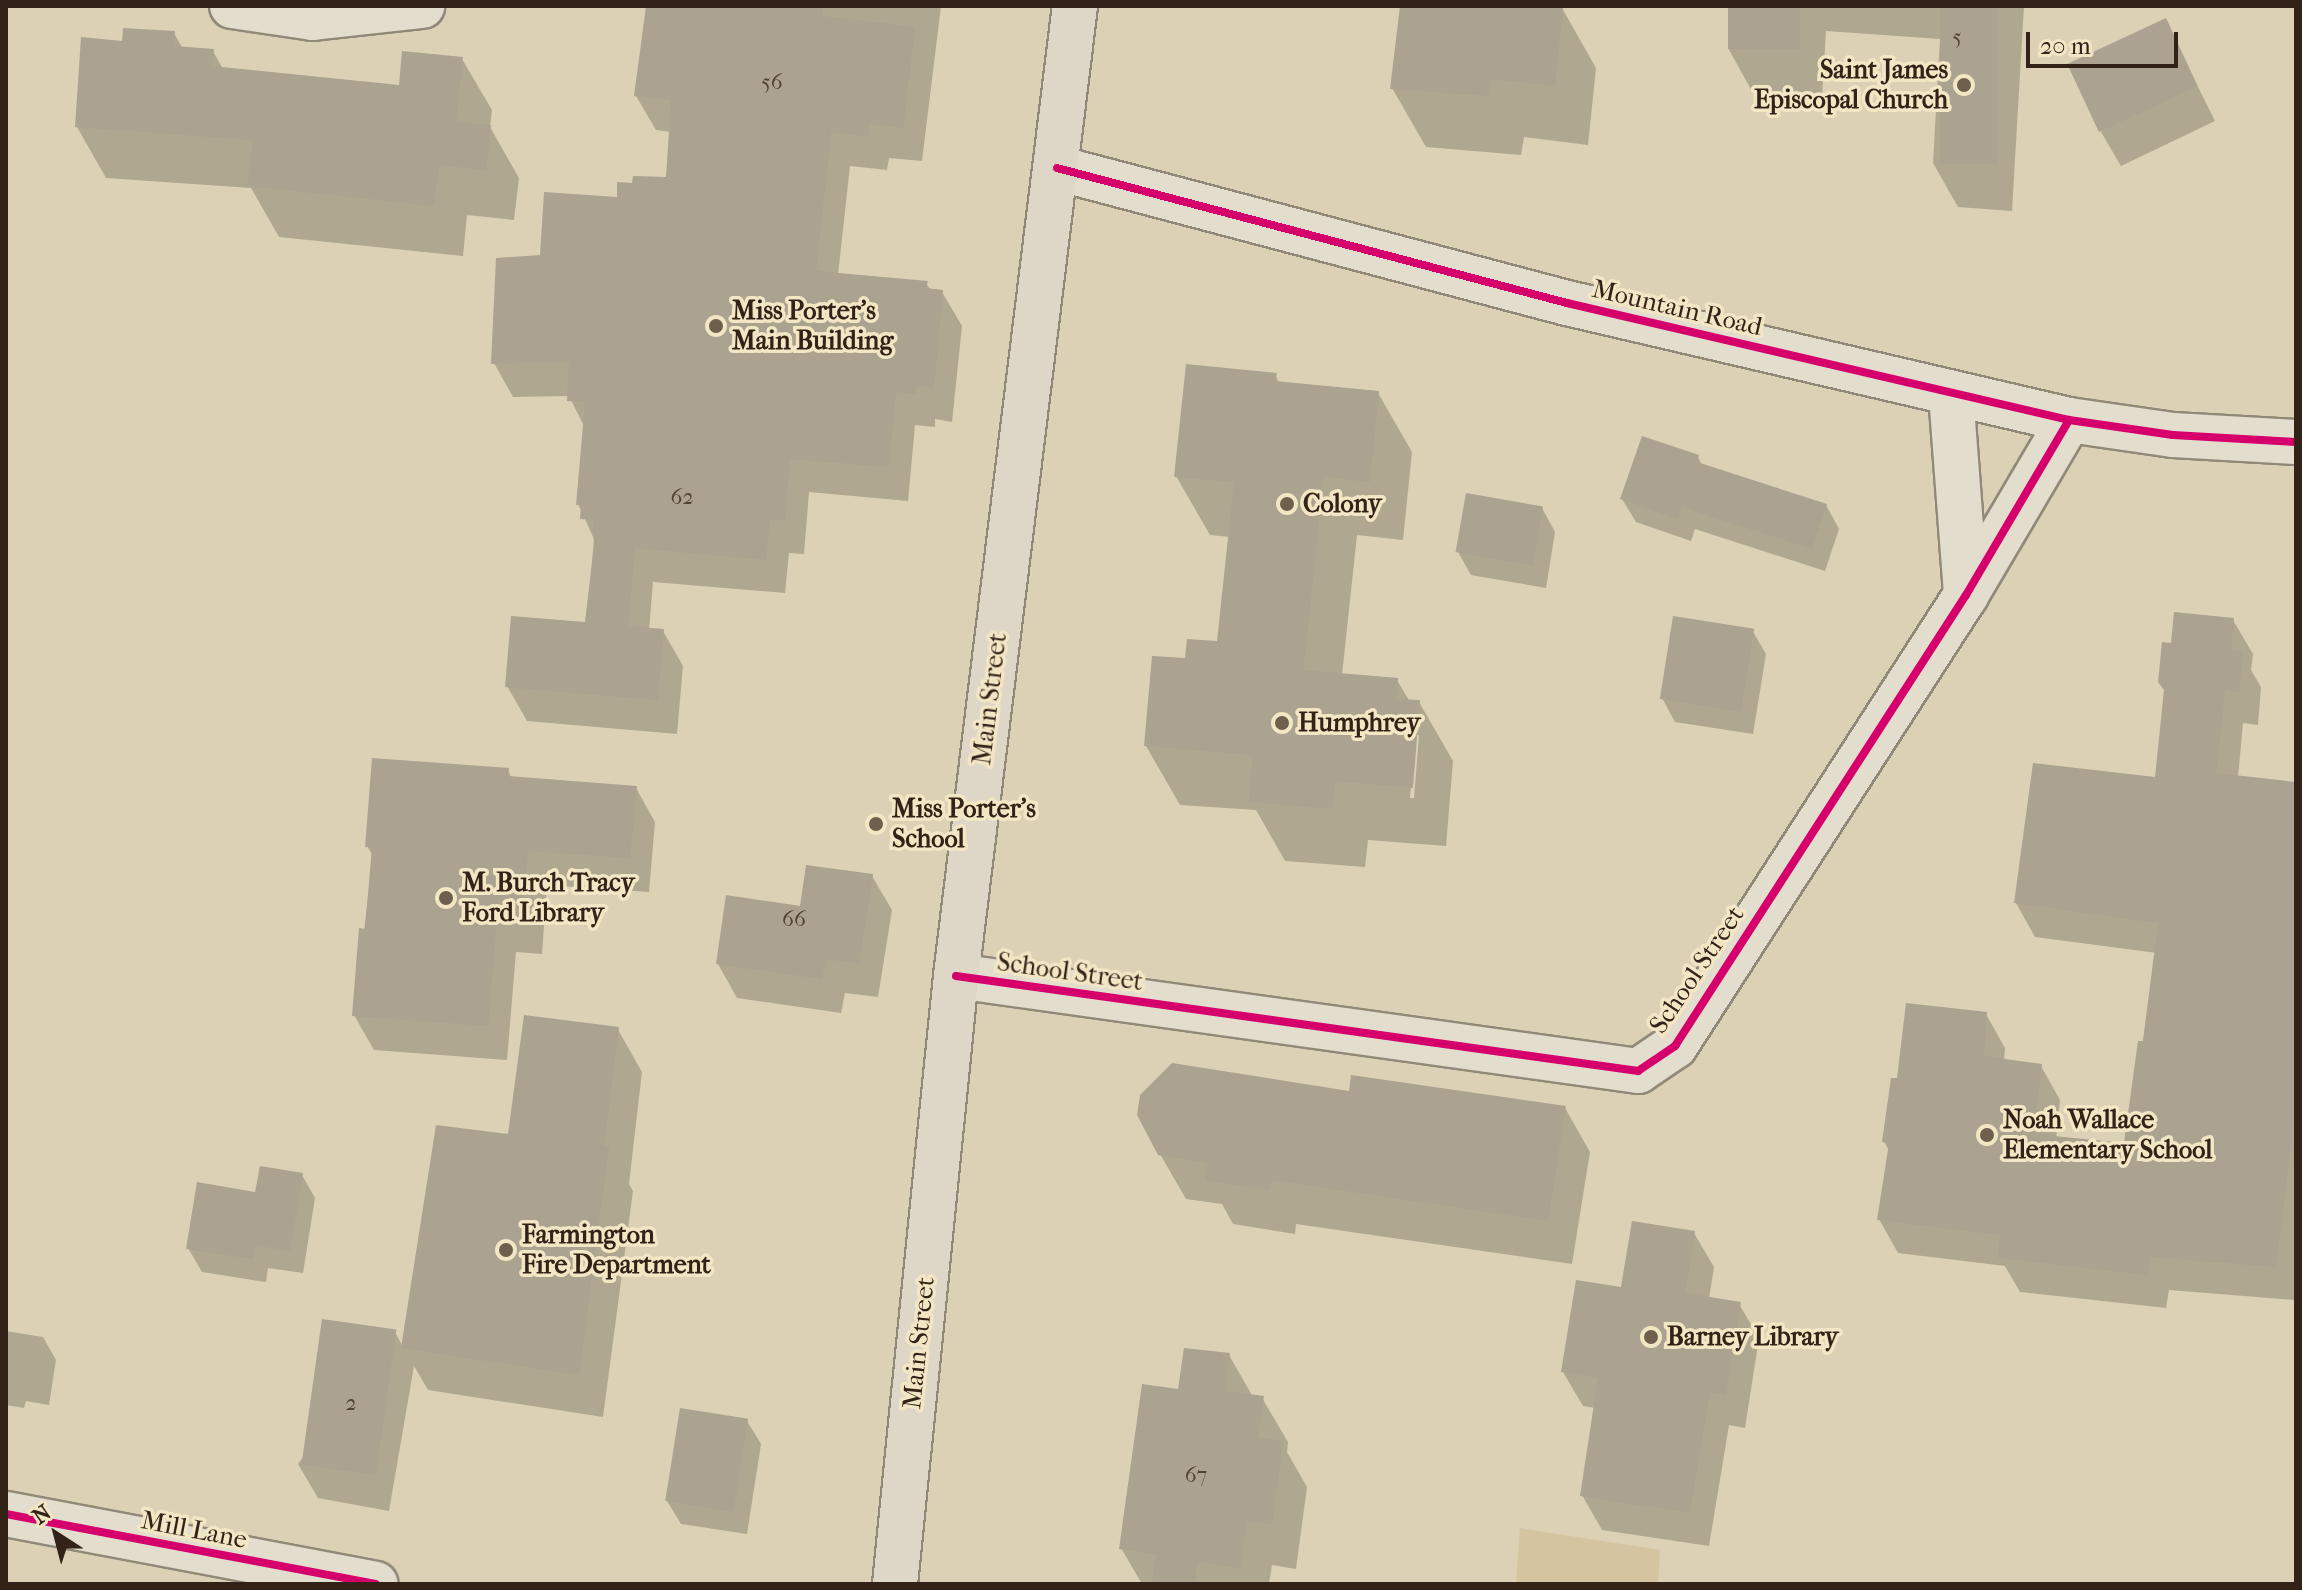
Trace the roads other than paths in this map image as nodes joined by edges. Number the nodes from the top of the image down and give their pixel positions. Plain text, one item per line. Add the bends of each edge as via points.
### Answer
1 (232, 6) edge
2 (422, 6) edge
3 (1075, 6) edge
4 (1057, 168) junction
5 (1951, 394) junction
6 (2069, 420) junction
7 (2296, 442) edge
8 (1966, 595) junction
9 (956, 976) junction
10 (6, 1514) edge
11 (375, 1584) edge
12 (895, 1584) edge

1 - 2 street via 313,18
3 - 4 highway, Main Street
4 - 5 street, Mountain Road via 1567,303
4 - 9 highway, Main Street
5 - 6 street, Mountain Road
5 - 8 street
6 - 7 street, Mountain Road via 2173,435
6 - 8 street, School Street
8 - 9 street, School Street via 1675,1046 1638,1071
9 - 12 highway, Main Street
10 - 11 street, Mill Lane

